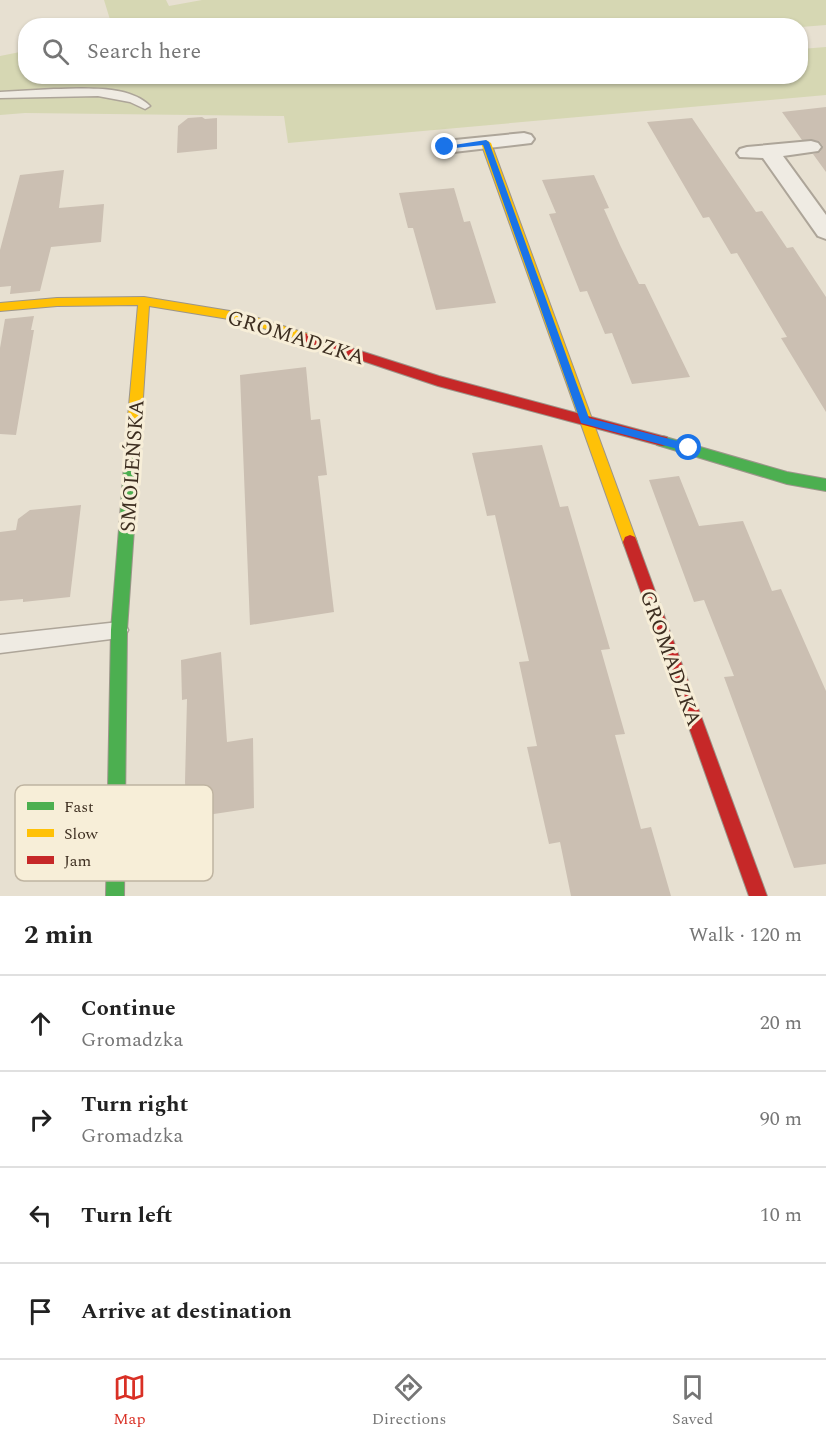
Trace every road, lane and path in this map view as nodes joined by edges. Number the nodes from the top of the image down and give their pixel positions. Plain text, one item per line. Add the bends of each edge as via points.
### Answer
1 (0, 95) edge
2 (145, 106) dead end
3 (524, 139) dead end
4 (486, 142) junction
5 (445, 147) dead end
6 (811, 147) dead end
7 (770, 151) junction
8 (747, 153) dead end
9 (826, 231) edge
10 (144, 301) junction
11 (0, 307) edge
12 (585, 421) junction
13 (826, 485) edge
14 (119, 630) junction
15 (0, 644) edge
16 (117, 785) edge
17 (115, 881) edge
18 (115, 896) edge
19 (758, 896) edge

1 - 2 lane via 101,94 132,97
3 - 4 street
4 - 5 street
4 - 12 street, GROMADZKA
6 - 7 street
7 - 8 street
7 - 9 street
10 - 11 street, GROMADZKA
10 - 12 street, GROMADZKA via 242,317 438,381
10 - 14 street, SMOLEŃSKA
12 - 13 street, GROMADZKA via 787,478
12 - 19 street, GROMADZKA
14 - 15 lane
14 - 16 street, SMOLEŃSKA
17 - 18 street, SMOLEŃSKA

